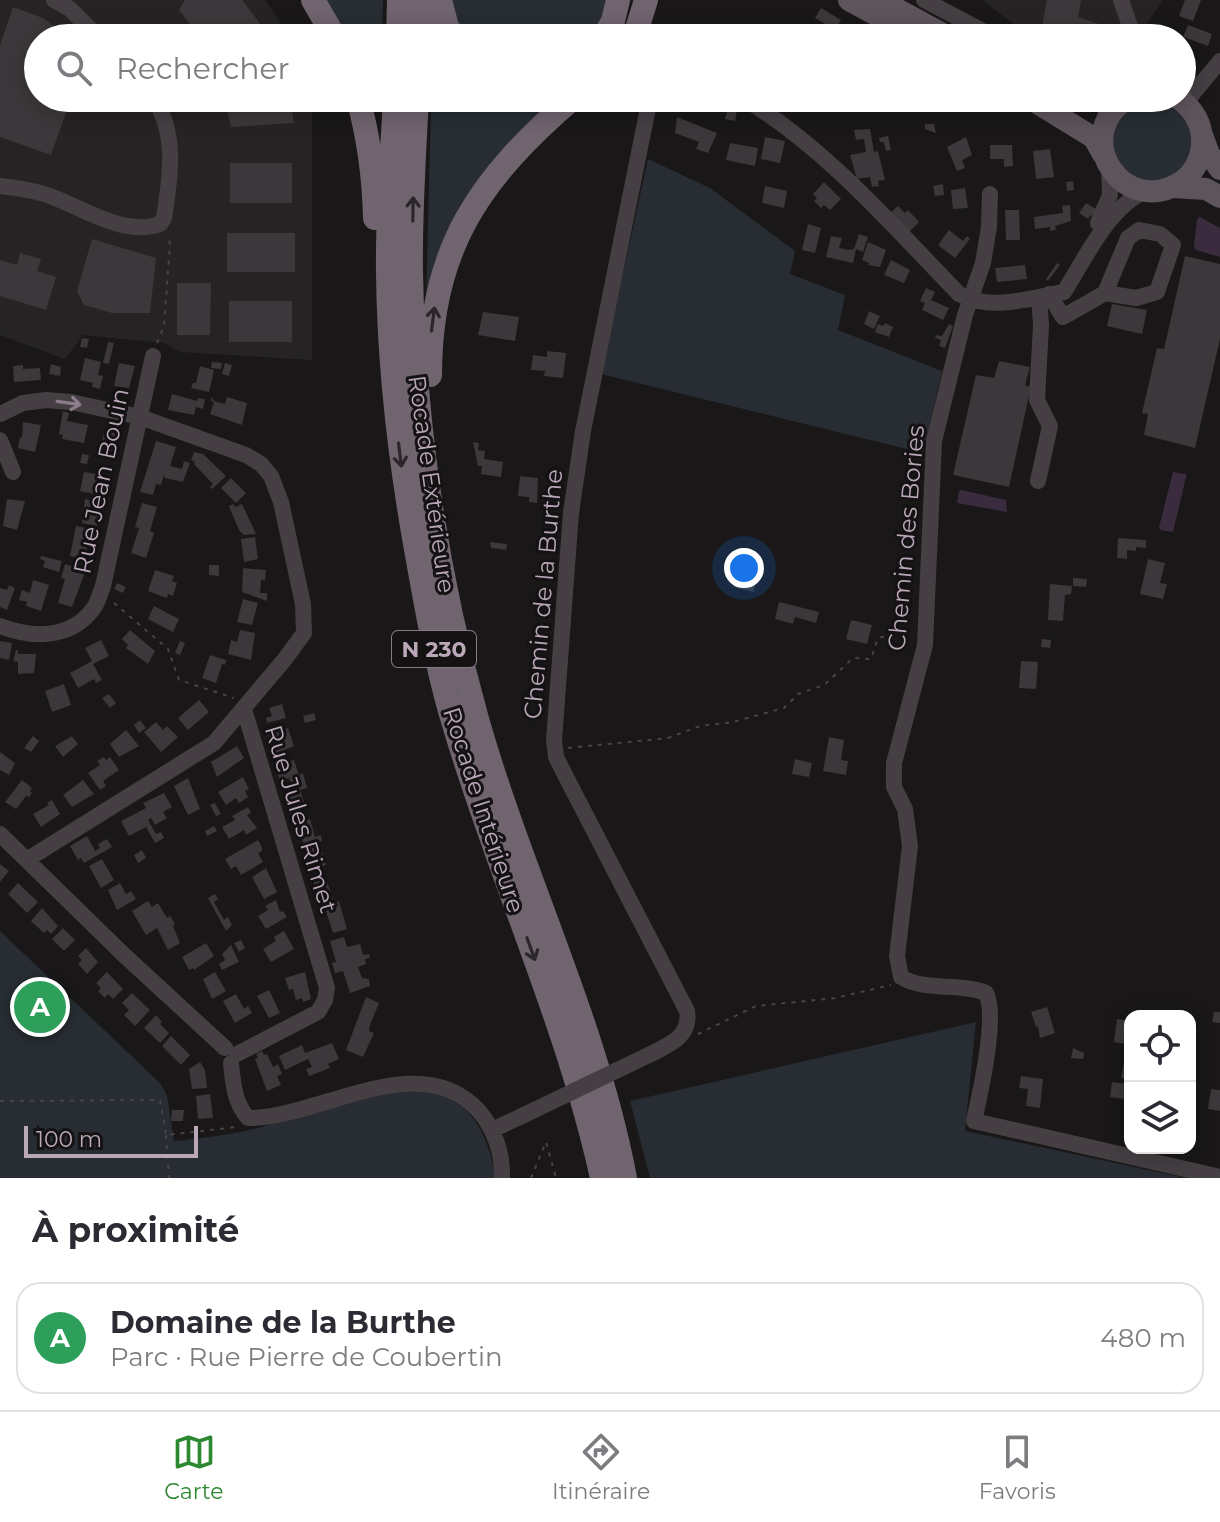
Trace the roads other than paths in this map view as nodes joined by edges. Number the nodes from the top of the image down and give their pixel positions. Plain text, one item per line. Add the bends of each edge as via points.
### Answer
1 (54, 0) edge
2 (313, 0) edge
3 (393, 0) edge
4 (399, 0) edge
5 (423, 0) edge
6 (440, 0) edge
7 (618, 0) edge
8 (646, 0) edge
9 (849, 0) edge
10 (880, 0) edge
11 (924, 0) edge
12 (1121, 0) edge
13 (85, 24) edge
14 (327, 24) edge
15 (401, 24) edge
16 (404, 24) edge
17 (412, 24) edge
18 (446, 24) edge
19 (611, 24) edge
20 (639, 24) edge
21 (893, 24) edge
22 (924, 24) edge
23 (969, 24) edge
24 (1129, 24) edge
25 (1220, 61) edge
26 (1196, 85) edge
27 (160, 112) edge
28 (362, 112) edge
29 (394, 112) edge
30 (417, 112) edge
31 (557, 112) edge
32 (647, 112) edge
33 (766, 112) edge
34 (1052, 112) edge
35 (1112, 112) edge
36 (1190, 112) edge
37 (1202, 135) junction
38 (1106, 162) junction
39 (1220, 169) edge
40 (0, 186) edge
41 (1173, 187) junction
42 (1146, 191) junction
43 (990, 194) dead end
44 (1220, 197) edge
45 (1105, 293) junction
46 (1044, 296) junction
47 (972, 301) junction
48 (153, 356) road end
49 (395, 405) junction
50 (0, 414) edge
51 (140, 417) junction
52 (0, 440) edge
53 (13, 472) dead end
54 (1038, 481) dead end
55 (440, 565) junction
56 (0, 626) edge
57 (246, 706) junction
58 (0, 834) edge
59 (28, 859) junction
60 (231, 1055) junction
61 (492, 1130) junction
62 (1220, 1177) edge
63 (502, 1178) edge
64 (602, 1178) edge
65 (625, 1178) edge

1 - 13 street
2 - 14 highway
3 - 15 highway
4 - 16 highway
5 - 17 highway
6 - 18 highway
7 - 19 highway
8 - 20 highway
9 - 21 main road
10 - 22 main road
11 - 23 street
12 - 24 street
25 - 26 street
27 - 40 street via 171,156 160,224 118,224 47,194
28 - 49 highway via 373,167 382,339
29 - 49 highway, Rocade Intérieure / N 230 via 388,271
55 -> 30 highway, Rocade Extérieure / N 230 via 414,339
55 -> 31 highway via 430,372 435,306 464,223 499,168
32 - 61 street, Chemin de la Burthe, bridge via 571,513 555,748 681,998 687,1027 655,1052
33 - 47 street via 809,143 959,294
34 - 38 main road via 1094,138
35 - 38 main road via 1103,128
36 - 37 main road
37 - 39 main road
37 - 41 main road via 1196,166
38 - 42 main road via 1119,179
38 - 46 street via 1106,210 1063,278
41 - 42 main road
41 - 44 main road via 1206,189
42 - 46 street via 1115,213 1064,292
43 - 47 street, Chemin des Bories via 989,227
45 - 45 street via 1136,298 1157,292 1173,245 1160,234 1139,230 1128,238
45 - 46 street via 1063,317
46 - 47 street via 995,304
46 - 54 street via 1037,400 1050,426
47 - 62 street, Chemin des Bories via 934,441 925,645 894,763 894,787 905,809 910,846 897,956 901,977 911,983 974,988 990,1000 974,1121
48 - 51 street, Rue Jean Bouin
49 -> 64 highway, Rocade Intérieure / N 230 via 433,645 455,729 577,1078
50 -> 51 street via 46,400
51 - 56 street, Rue Jean Bouin via 94,609 63,631 26,635
51 - 57 street, Rue Jules Rimet via 246,455 271,476 290,539 304,633
52 - 53 street
55 - 65 highway, Rocade Extérieure / N 230 via 477,720 577,1006 610,1109
57 - 59 street via 214,743
57 - 60 street, Rue Jules Rimet via 327,988 318,1012
58 - 59 street
59 - 60 street
60 - 61 street via 234,1090 248,1118 361,1091 433,1084 455,1090
61 - 63 street

